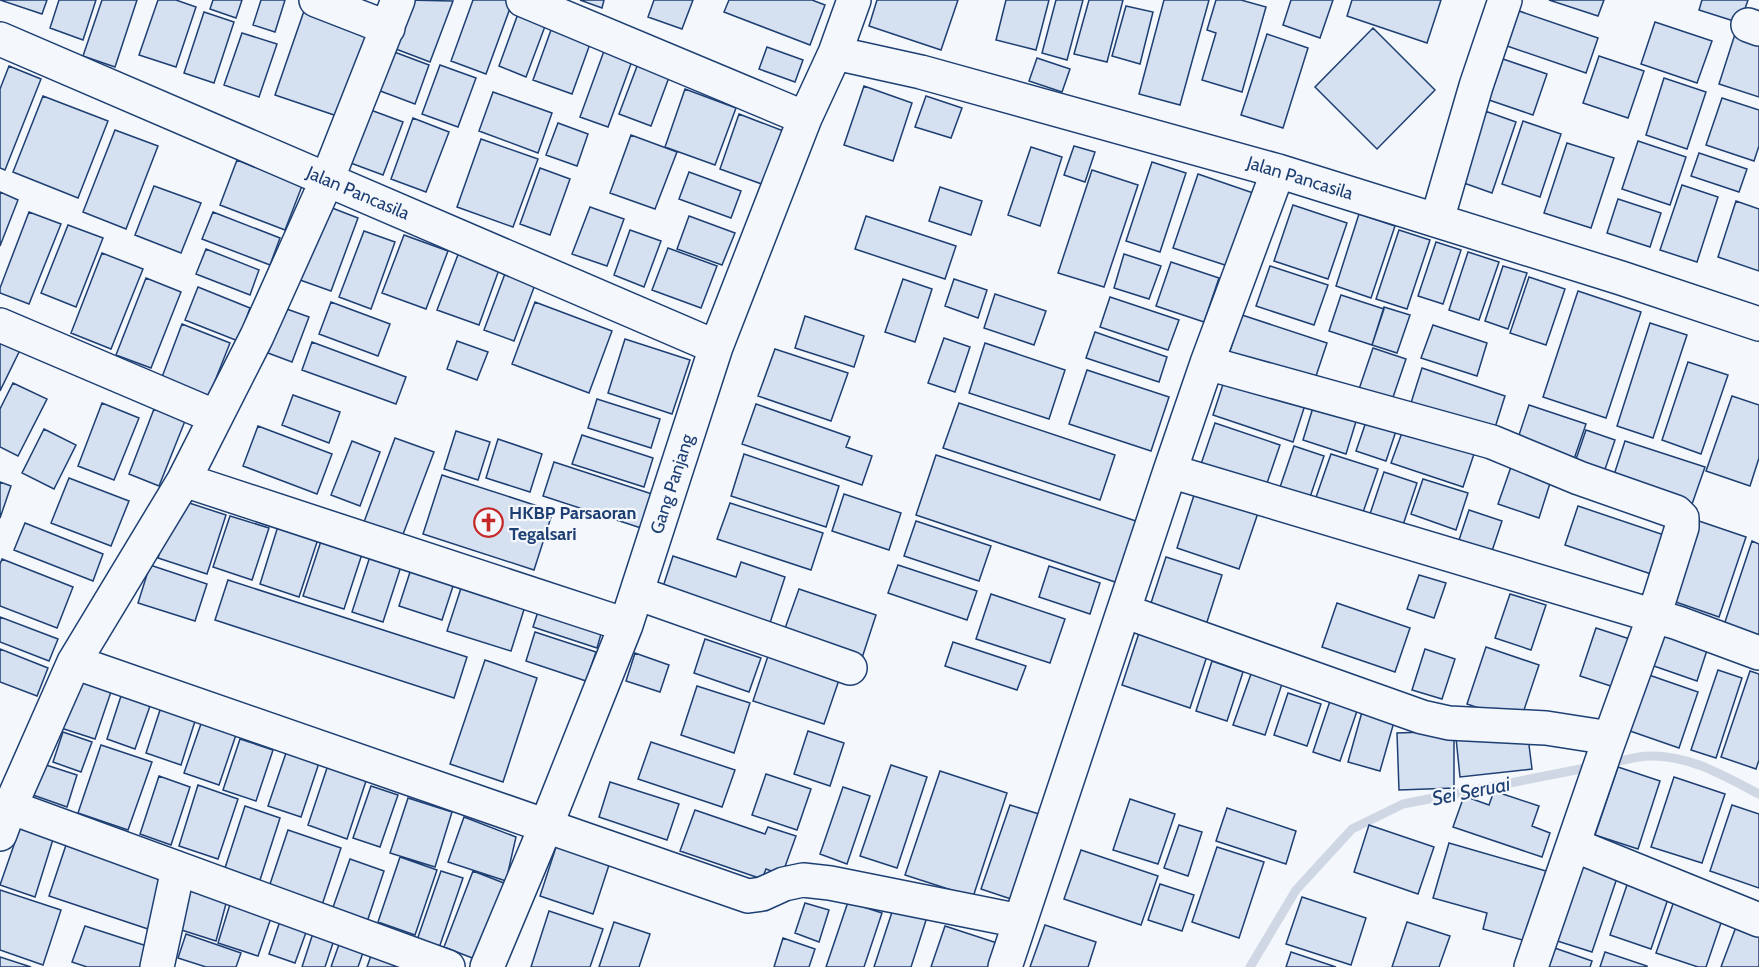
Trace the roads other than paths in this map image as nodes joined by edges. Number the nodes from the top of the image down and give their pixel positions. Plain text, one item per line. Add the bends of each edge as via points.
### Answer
1 (316, 0) edge
2 (523, 0) edge
3 (854, 0) edge
4 (1505, 0) edge
5 (393, 14) edge
6 (0, 39) edge
7 (835, 53) junction
8 (806, 118) junction
9 (1278, 171) junction
10 (327, 180) junction
11 (1437, 220) junction
12 (1759, 324) edge
13 (0, 325) edge
14 (716, 347) junction
15 (1208, 363) junction
16 (216, 417) junction
17 (1170, 471) junction
18 (184, 480) junction
19 (637, 593) junction
20 (1124, 611) junction
21 (1654, 616) junction
22 (626, 625) junction
23 (1759, 653) edge
24 (74, 662) junction
25 (849, 668) dead end
26 (1608, 744) junction
27 (3, 822) edge
28 (546, 826) junction
29 (1574, 845) junction
30 (177, 869) junction
31 (1759, 920) edge
32 (1020, 921) junction
33 (157, 967) edge
34 (448, 967) edge
35 (488, 967) edge
36 (1005, 967) edge
37 (1531, 967) edge

1 - 5 street
2 - 8 street
3 - 7 street, Gang Panjang
4 - 11 street
5 - 10 street
6 - 10 street, Jalan Pancasila
7 - 8 street, Gang Panjang
7 - 9 street, Jalan Pancasila via 921,72
8 - 14 street, Gang Panjang
9 - 11 street, Jalan Pancasila
9 - 15 street
10 - 14 street, Jalan Pancasila
10 - 16 street via 258,336
11 - 12 street, Jalan Pancasila
13 - 16 street
14 - 19 street, Gang Panjang
15 - 17 street
15 - 21 street via 1492,442 1676,512 1682,518 1682,527
16 - 18 street
17 - 20 street
17 - 21 street
18 - 22 street
18 - 24 street
19 - 22 street, Gang Panjang
19 - 25 street
20 - 26 street via 1422,717 1479,726 1546,728
20 - 32 street
21 - 23 street
21 - 26 street
22 - 28 street, Gang Panjang
24 - 27 street
24 - 28 street
26 - 29 street
27 - 30 street
28 - 32 street via 748,896 803,880
28 - 35 street, Gang Panjang
29 - 31 street
29 - 37 street
30 - 33 street
30 - 34 street
32 - 36 street

